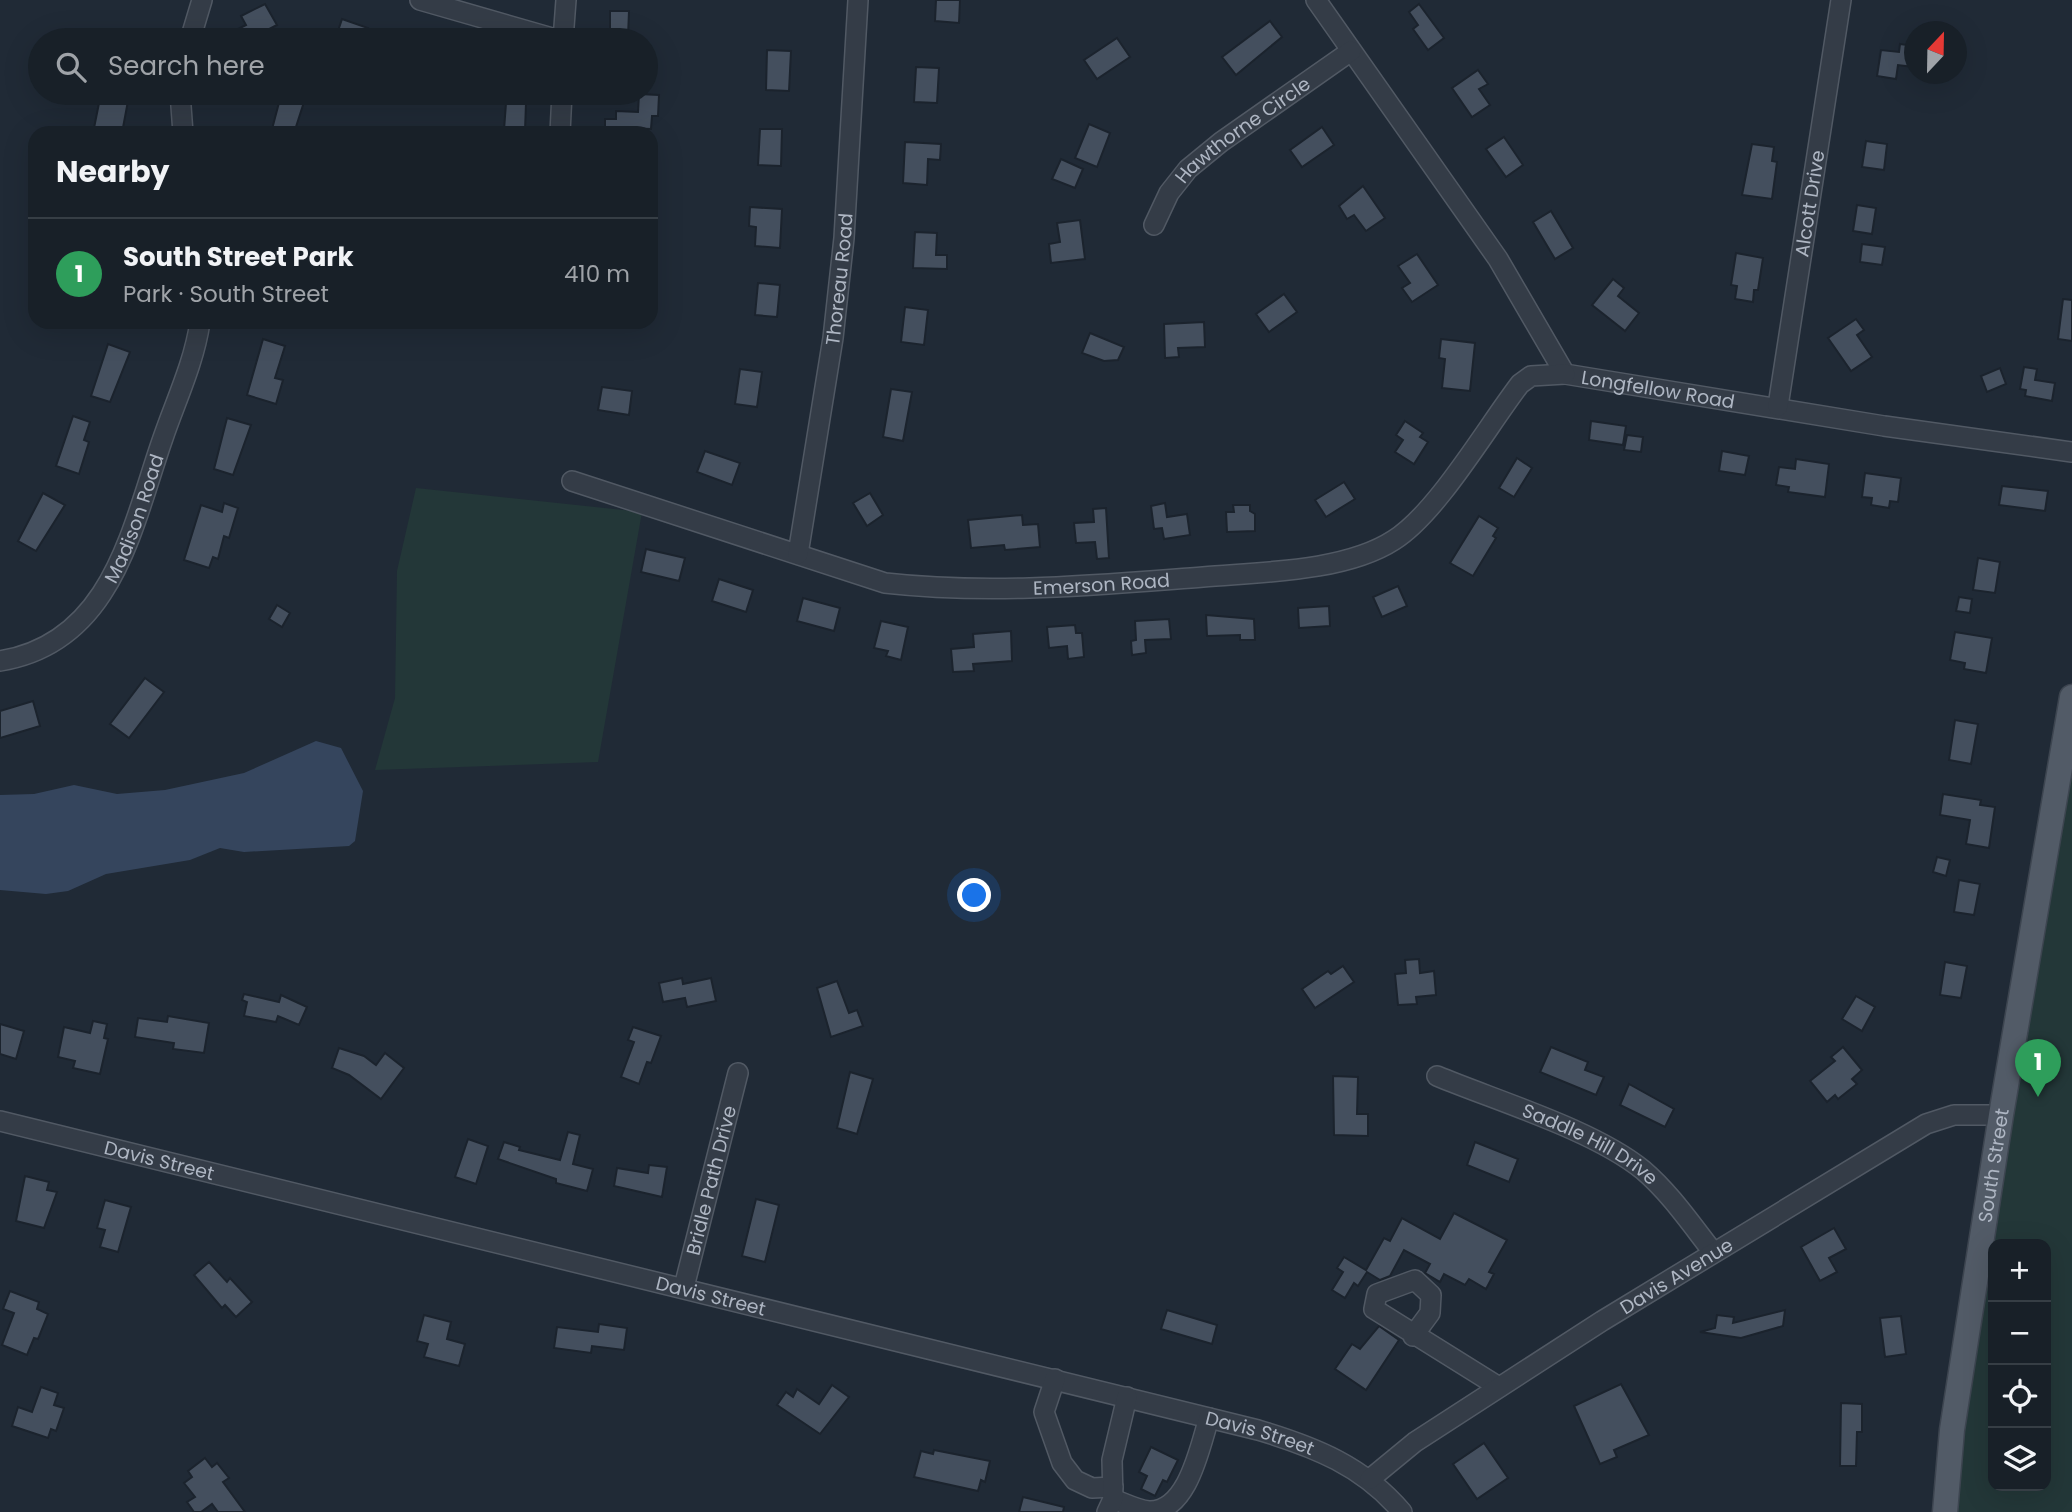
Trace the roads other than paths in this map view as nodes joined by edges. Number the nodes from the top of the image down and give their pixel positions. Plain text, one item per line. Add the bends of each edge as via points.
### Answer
1 (202, 0) edge
2 (420, 0) edge
3 (566, 0) edge
4 (858, 0) edge
5 (1316, 0) edge
6 (1841, 0) edge
7 (194, 28) edge
8 (519, 28) edge
9 (562, 28) edge
10 (1351, 51) junction
11 (181, 105) edge
12 (561, 105) edge
13 (182, 126) edge
14 (560, 126) edge
15 (1154, 225) dead end
16 (198, 329) edge
17 (1565, 374) junction
18 (1778, 406) junction
19 (2072, 452) edge
20 (572, 481) dead end
21 (798, 554) junction
22 (0, 661) edge
23 (2072, 696) edge
24 (738, 1073) dead end
25 (1437, 1076) dead end
26 (2001, 1115) junction
27 (0, 1121) edge
28 (1713, 1252) junction
29 (684, 1287) junction
30 (1413, 1336) dead end
31 (1055, 1379) junction
32 (1499, 1387) junction
33 (1127, 1397) junction
34 (1209, 1418) junction
35 (1370, 1479) junction
36 (1111, 1499) edge
37 (1402, 1512) edge
38 (1945, 1512) edge

1 - 7 street
2 - 8 street
3 - 9 street
4 - 21 street, Thoreau Road via 835,325
5 - 10 street, Longfellow Road
6 - 18 street, Alcott Drive
10 - 15 street, Hawthorne Circle via 1195,164 1169,193
10 - 17 street, Longfellow Road via 1498,259
11 - 13 street
12 - 14 street
16 - 22 street, Madison Road via 122,562 96,602 60,635 38,649
17 - 18 street, Longfellow Road
17 - 21 street, Emerson Road via 1531,376 1520,384 1439,496 1410,528 1394,541 1350,558 1264,572 984,590 885,583
18 - 19 street, Longfellow Road
20 - 21 street, Emerson Road
23 - 26 main road, South Street
24 - 29 street, Bridle Path Drive
25 - 28 street, Saddle Hill Drive via 1622,1157 1660,1186
26 - 28 street, Davis Avenue via 1954,1115 1926,1124
26 - 38 main road, South Street via 1952,1430
27 - 29 street, Davis Street
28 - 32 street, Davis Avenue
29 - 31 street, Davis Street
30 - 32 street
31 - 33 street, Davis Street
31 - 36 street via 1044,1412 1062,1463 1075,1480
32 - 35 street, Davis Avenue via 1415,1442
33 - 34 street, Davis Street
33 - 36 street via 1112,1461
34 - 35 street, Davis Street via 1304,1445
34 - 36 street via 1176,1504 1164,1511 1149,1511
35 - 37 street, Davis Street

